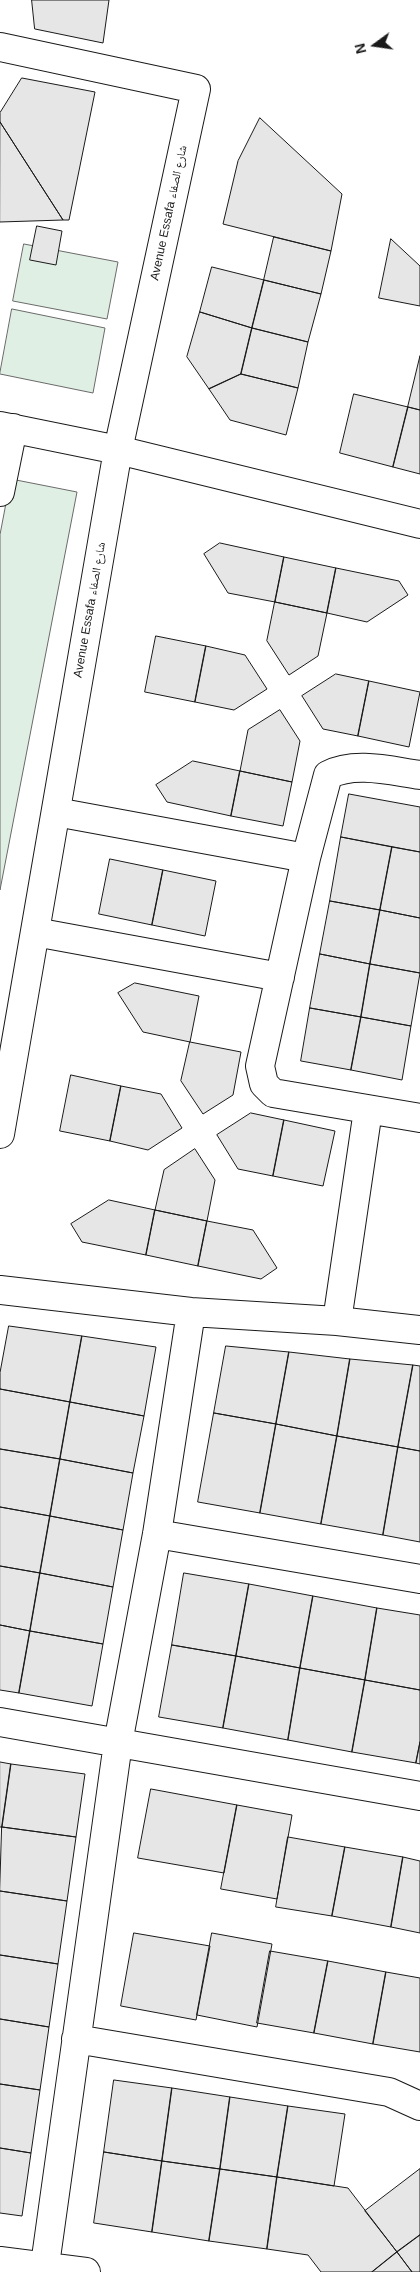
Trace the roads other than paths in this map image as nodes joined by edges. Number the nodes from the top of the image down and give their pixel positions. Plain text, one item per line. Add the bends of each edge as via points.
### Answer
1 (0, 47) edge
2 (6, 427) edge
3 (118, 450) junction
4 (0, 492) edge
5 (420, 524) edge
6 (420, 775) edge
7 (56, 812) junction
8 (306, 858) junction
9 (35, 932) junction
10 (280, 977) junction
11 (368, 1110) junction
12 (420, 1117) edge
13 (1, 1118) edge
14 (0, 1290) edge
15 (191, 1312) junction
16 (337, 1321) junction
17 (420, 1330) edge
18 (157, 1534) junction
19 (420, 1579) edge
20 (0, 1722) edge
21 (118, 1743) junction
22 (420, 1796) edge
23 (76, 2039) junction
24 (420, 2106) edge
25 (0, 2261) edge
26 (45, 2269) edge
27 (86, 2272) edge

1 - 3 street, Avenue Essafa شارع الصفاء via 196,89
2 - 3 street
2 - 4 street
3 - 5 street
3 - 7 street, Avenue Essafa شارع الصفاء
6 - 8 street via 357,768 328,775
7 - 8 street
7 - 9 street, Avenue Essafa شارع الصفاء
8 - 10 street
9 - 10 street
9 - 13 street, Avenue Essafa شارع الصفاء
10 - 11 street via 260,1066 264,1084 273,1093
11 - 12 street
11 - 16 street
14 - 15 street
15 - 16 street
15 - 18 street
16 - 17 street
18 - 19 street
18 - 21 street
20 - 21 street
21 - 22 street
21 - 23 street
23 - 24 street via 389,2092
23 - 26 street
25 - 26 street
26 - 27 street

